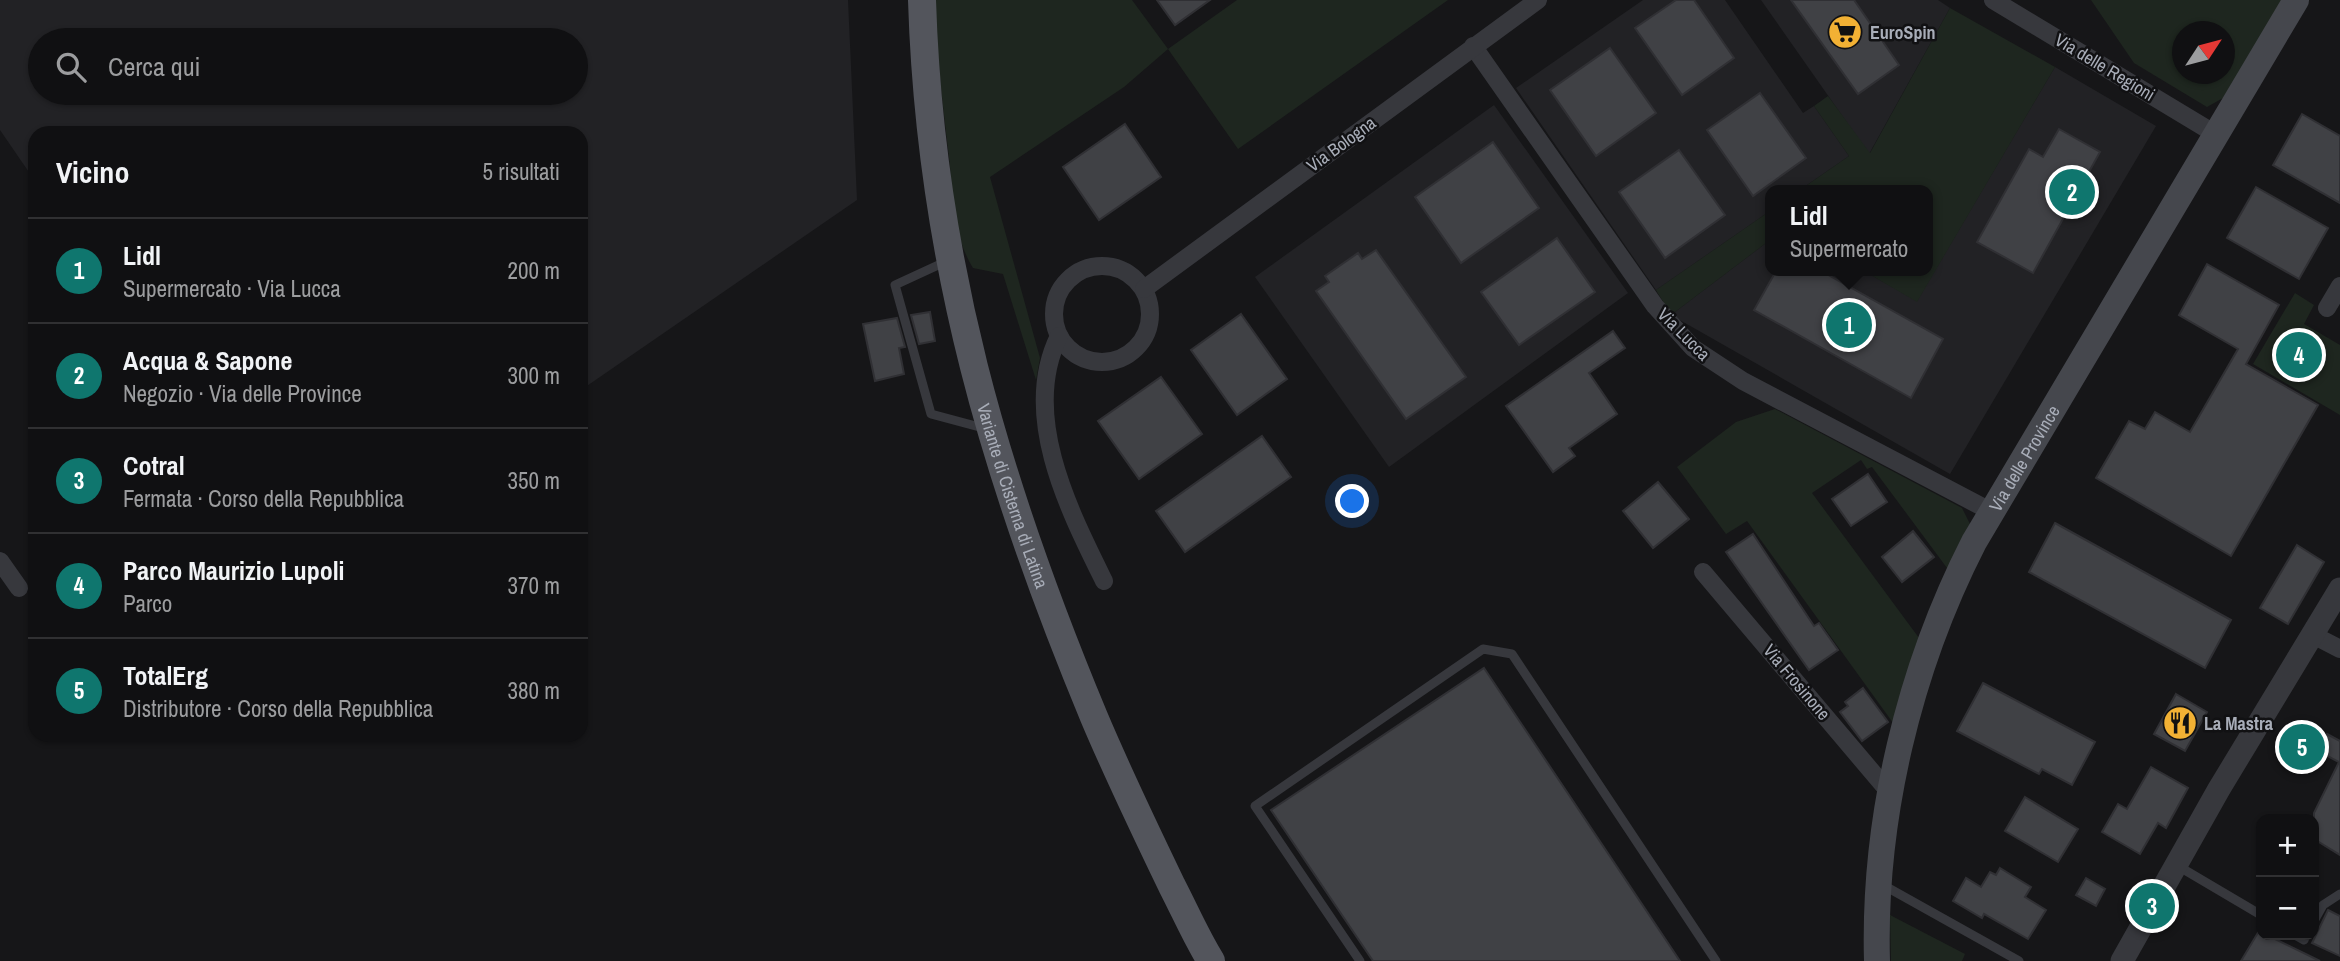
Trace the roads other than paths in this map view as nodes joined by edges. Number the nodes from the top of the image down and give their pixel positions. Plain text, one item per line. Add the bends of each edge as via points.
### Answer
1 (922, 0) edge
2 (1538, 0) edge
3 (1993, 0) edge
4 (2296, 0) edge
5 (1473, 46) junction
6 (2217, 135) junction
7 (948, 260) junction
8 (2340, 286) edge
9 (1144, 289) junction
10 (2327, 308) dead end
11 (1059, 337) junction
12 (990, 430) junction
13 (1992, 512) junction
14 (0, 561) edge
15 (1703, 572) dead end
16 (1104, 581) dead end
17 (19, 589) dead end
18 (2340, 589) edge
19 (2313, 635) junction
20 (2340, 649) edge
21 (1891, 793) junction
22 (2177, 865) junction
23 (1878, 883) junction
24 (2340, 894) edge
25 (2256, 912) edge
26 (2319, 912) edge
27 (1210, 959) edge
28 (1360, 961) edge
29 (1716, 961) edge
30 (1877, 961) edge
31 (2019, 961) edge
32 (2122, 961) edge

1 - 7 main road, Variante di Cisterna di Latina via 927,112
2 - 5 street, Via Bologna
3 - 6 street, Via delle Regioni
4 - 6 main road, Via delle Province
5 - 9 street, Via Bologna
5 - 13 street, Via Lucca via 1655,306 1693,348 1743,382
6 - 13 main road, Via delle Province
7 - 12 main road, Variante di Cisterna di Latina
7 - 12 lane via 895,285 931,414
8 - 10 street
9 - 11 street via 1133,277 1111,266 1086,268 1071,275 1054,304
9 - 11 street via 1150,323 1133,352 1118,360 1084,359
11 - 16 street via 1047,371 1048,434 1074,521
12 - 27 main road, Variante di Cisterna di Latina via 1074,670 1127,793
13 - 21 main road, Via delle Province via 1959,572 1935,634
14 - 17 street
15 - 21 street, Via Frosinone
18 - 19 street
19 - 20 street
19 - 22 street
21 - 23 main road, Via delle Province
22 - 25 lane
22 - 32 street
23 - 30 main road, Via delle Province
23 - 31 lane
24 - 26 lane
28 - 29 lane via 1255,806 1482,649 1512,654

